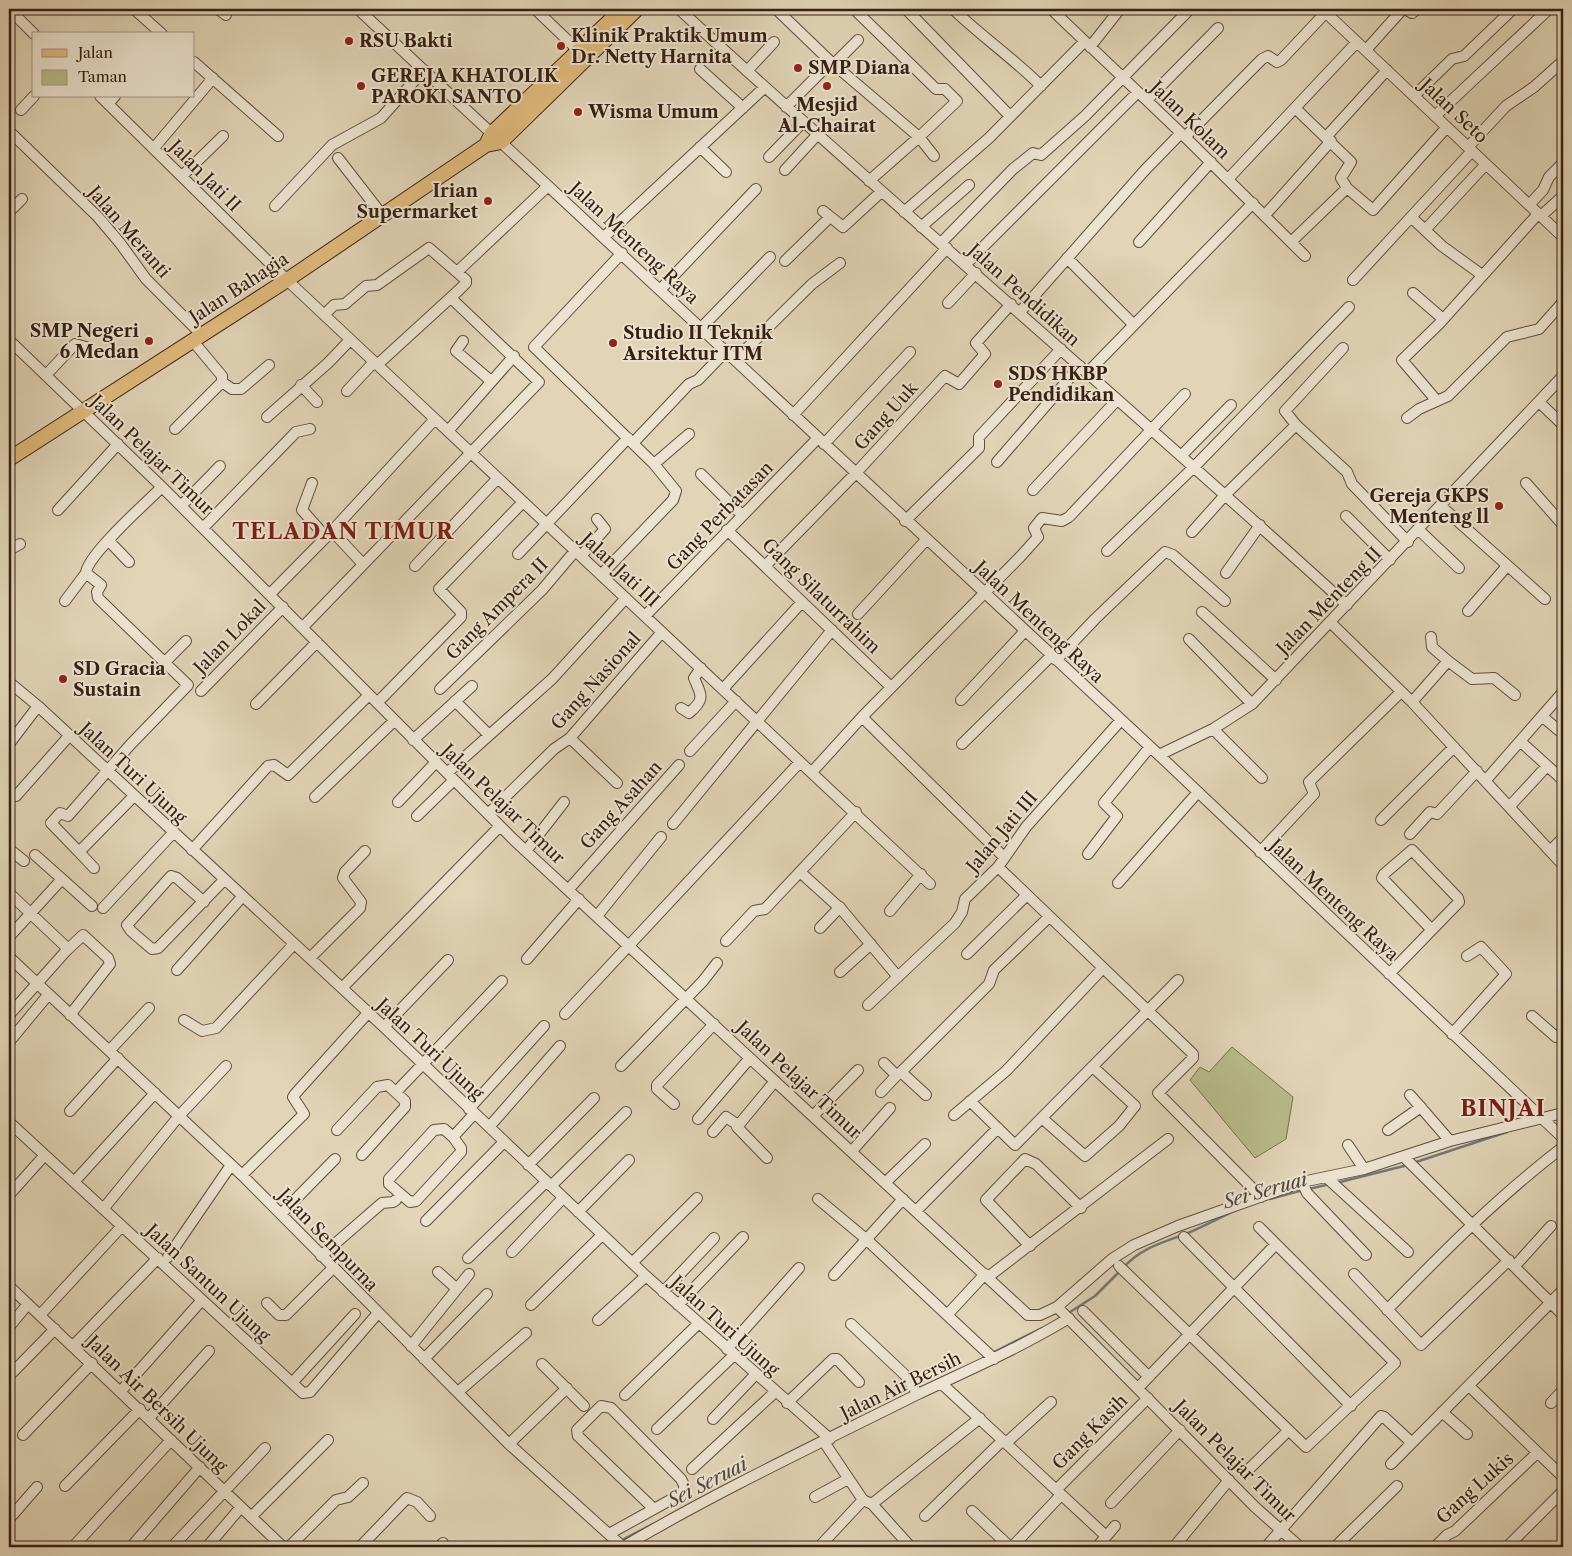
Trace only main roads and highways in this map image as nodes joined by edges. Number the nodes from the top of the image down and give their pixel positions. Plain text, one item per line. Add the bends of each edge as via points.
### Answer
1 (622, 9) edge
2 (637, 9) edge
3 (582, 55) junction
4 (9, 458) edge

1 - 3 main road
2 - 3 main road
3 - 4 main road, Jalan Bahagia via 493,140 286,280

